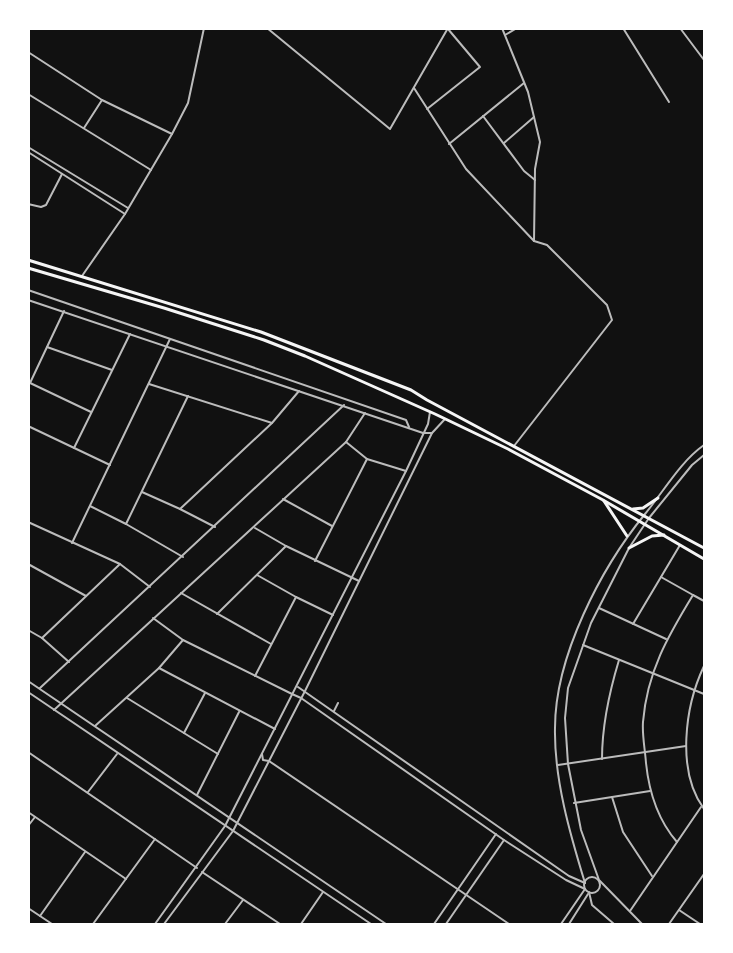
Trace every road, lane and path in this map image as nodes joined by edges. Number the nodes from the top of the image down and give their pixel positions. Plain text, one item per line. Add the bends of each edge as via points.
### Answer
1 (204, 28) edge
2 (267, 28) edge
3 (502, 28) edge
4 (517, 28) edge
5 (623, 28) edge
6 (680, 28) edge
7 (448, 29) edge
8 (505, 35) junction
9 (30, 53) edge
10 (28, 59) edge
11 (705, 60) edge
12 (524, 83) junction
13 (414, 88) junction
14 (28, 94) edge
15 (102, 100) junction
16 (669, 102) dead end
17 (427, 109) junction
18 (483, 116) junction
19 (534, 117) junction
20 (84, 128) junction
21 (172, 134) junction
22 (504, 143) junction
23 (449, 144) junction
24 (28, 147) edge
25 (28, 152) edge
26 (152, 171) junction
27 (62, 174) junction
28 (535, 180) junction
29 (28, 204) edge
30 (129, 208) junction
31 (125, 214) junction
32 (534, 241) junction
33 (28, 260) edge
34 (28, 268) edge
35 (82, 276) junction
36 (28, 290) edge
37 (29, 300) edge
38 (64, 311) junction
39 (130, 334) junction
40 (170, 339) junction
41 (167, 346) junction
42 (47, 347) junction
43 (112, 370) junction
44 (29, 383) edge
45 (149, 384) junction
46 (299, 391) junction
47 (188, 396) junction
48 (344, 405) junction
49 (91, 412) junction
50 (365, 412) junction
51 (430, 412) junction
52 (445, 419) junction
53 (272, 423) junction
54 (28, 426) edge
55 (409, 428) junction
56 (423, 432) junction
57 (432, 433) junction
58 (346, 442) junction
59 (514, 446) junction
60 (705, 446) edge
61 (74, 448) junction
62 (705, 455) edge
63 (367, 459) junction
64 (110, 465) junction
65 (406, 471) junction
66 (142, 492) junction
67 (658, 498) junction
68 (283, 499) junction
69 (603, 500) junction
70 (90, 506) junction
71 (180, 509) junction
72 (632, 509) junction
73 (644, 515) junction
74 (649, 518) junction
75 (638, 521) junction
76 (28, 522) edge
77 (126, 524) junction
78 (645, 525) junction
79 (332, 526) junction
80 (215, 527) junction
81 (255, 528) junction
82 (664, 534) junction
83 (627, 536) junction
84 (72, 543) junction
85 (680, 545) junction
86 (286, 546) junction
87 (629, 548) junction
88 (705, 548) edge
89 (183, 557) junction
90 (705, 559) edge
91 (315, 561) junction
92 (28, 564) edge
93 (120, 564) junction
94 (256, 575) junction
95 (661, 577) junction
96 (351, 578) junction
97 (359, 581) junction
98 (150, 586) junction
99 (181, 593) junction
100 (693, 595) junction
101 (86, 596) junction
102 (296, 597) junction
103 (705, 601) edge
104 (599, 608) junction
105 (218, 614) junction
106 (333, 615) junction
107 (153, 618) junction
108 (633, 624) junction
109 (28, 630) edge
110 (42, 638) junction
111 (666, 639) junction
112 (183, 640) junction
113 (272, 644) junction
114 (583, 645) junction
115 (619, 660) junction
116 (69, 662) junction
117 (705, 666) edge
118 (159, 668) junction
119 (653, 672) junction
120 (255, 676) junction
121 (28, 681) edge
122 (297, 686) junction
123 (40, 688) junction
124 (694, 689) junction
125 (305, 691) junction
126 (28, 692) edge
127 (205, 693) junction
128 (292, 694) junction
129 (705, 694) edge
130 (127, 698) junction
131 (301, 698) junction
132 (62, 703) junction
133 (338, 703) dead end
134 (54, 710) junction
135 (334, 711) junction
136 (239, 712) junction
137 (95, 726) junction
138 (275, 729) junction
139 (184, 733) junction
140 (686, 746) junction
141 (645, 752) junction
142 (28, 753) edge
143 (218, 753) junction
144 (117, 754) junction
145 (262, 754) junction
146 (602, 759) junction
147 (269, 761) junction
148 (568, 764) junction
149 (558, 765) junction
150 (650, 791) junction
151 (87, 793) junction
152 (197, 795) junction
153 (612, 797) junction
154 (574, 803) junction
155 (702, 806) junction
156 (705, 809) edge
157 (28, 812) edge
158 (35, 817) junction
159 (229, 817) junction
160 (237, 823) junction
161 (28, 826) edge
162 (225, 826) junction
163 (233, 831) junction
164 (496, 834) junction
165 (155, 839) junction
166 (504, 840) junction
167 (677, 842) junction
168 (85, 852) junction
169 (197, 868) junction
170 (202, 872) junction
171 (704, 877) edge
172 (653, 878) junction
173 (126, 879) junction
174 (599, 880) junction
175 (585, 883) junction
176 (585, 889) junction
177 (458, 890) junction
178 (323, 892) junction
179 (589, 892) junction
180 (466, 895) junction
181 (243, 900) junction
182 (28, 908) edge
183 (679, 910) junction
184 (630, 911) junction
185 (40, 916) junction
186 (52, 924) edge
187 (93, 924) edge
188 (155, 924) edge
189 (164, 924) edge
190 (225, 924) edge
191 (280, 924) edge
192 (301, 924) edge
193 (371, 924) edge
194 (386, 924) edge
195 (434, 924) edge
196 (446, 924) edge
197 (509, 924) edge
198 (561, 924) edge
199 (569, 924) edge
200 (614, 924) edge
201 (642, 924) edge
202 (669, 924) edge
203 (700, 924) edge

1 - 21 street via 188,103
2 - 13 street via 390,129
3 - 8 street
4 - 8 street
5 - 16 street
6 - 11 street
7 - 13 street
7 - 17 street via 480,67
8 - 12 street
9 - 10 street
9 - 15 street
12 - 18 street
12 - 19 street
13 - 17 street
14 - 20 street
15 - 20 street
15 - 21 street
17 - 23 street
18 - 22 street
18 - 23 street
19 - 22 street
19 - 28 street via 540,142
20 - 26 street
21 - 26 street
22 - 28 street
23 - 32 street via 466,168
24 - 30 street
25 - 27 street
26 - 30 street
27 - 29 street via 46,205
27 - 31 street
28 - 32 street
30 - 31 street
31 - 35 street
32 - 59 street via 547,245 607,305 612,320
33 - 35 main road
34 - 51 main road via 264,340
35 - 59 main road via 261,332 401,386
36 - 40 street
37 - 38 street
38 - 39 street
38 - 42 street
39 - 41 street
39 - 43 street
40 - 41 street
40 - 55 street via 406,420
41 - 45 street
41 - 46 street
42 - 43 street
42 - 44 street
43 - 49 street
44 - 49 street
45 - 47 street
45 - 64 street
46 - 48 street
46 - 53 street
47 - 53 street
47 - 66 street
48 - 50 street
48 - 80 street
49 - 61 street
50 - 55 street
50 - 58 street
51 - 52 main road
51 - 56 street
52 - 57 street
52 - 69 main road
53 - 71 street
54 - 61 street
55 - 56 street
56 - 57 street
56 - 65 street
57 - 97 street
58 - 63 street
58 - 68 street
59 - 72 main road
60 - 67 street
61 - 64 street
62 - 74 street via 692,465
63 - 65 street
63 - 79 street
64 - 70 street
65 - 96 street
66 - 71 street
66 - 77 street
67 - 72 main road via 643,508
67 - 73 street
68 - 79 street
68 - 81 street
69 - 75 main road
69 - 83 main road
70 - 77 street
70 - 84 street
71 - 80 street
72 - 73 main road
73 - 74 main road
73 - 75 street
74 - 78 street
74 - 88 main road
75 - 78 main road
75 - 83 street
76 - 84 street
77 - 89 street
78 - 82 main road
78 - 87 street
79 - 91 street
80 - 89 street
81 - 86 street
81 - 99 street
82 - 85 main road
82 - 87 main road
83 - 149 street via 602,576 559,684 555,728
84 - 93 street
85 - 90 main road
85 - 95 street
86 - 91 street
86 - 94 street
87 - 104 street
89 - 98 street
91 - 96 street
92 - 101 street
93 - 98 street
93 - 101 street
94 - 102 street
94 - 105 street
95 - 100 street
95 - 108 street
96 - 97 street
96 - 106 street
97 - 125 street
98 - 116 street
99 - 105 street
99 - 107 street
100 - 103 street
100 - 111 street
101 - 110 street
102 - 106 street
102 - 113 street
104 - 108 street
104 - 114 street
105 - 113 street
106 - 122 street
107 - 112 street
107 - 132 street
108 - 111 street
109 - 110 street
110 - 116 street
111 - 119 street
112 - 118 street
112 - 120 street
113 - 120 street
114 - 115 street
114 - 148 street via 568,688
115 - 119 street
115 - 146 street via 604,718
116 - 123 street
117 - 124 street
118 - 127 street
118 - 130 street
119 - 124 street
119 - 141 street via 643,722
120 - 128 street
121 - 123 street
122 - 125 street
122 - 128 street
123 - 132 street
124 - 129 street
124 - 140 street
125 - 131 street
125 - 135 street
126 - 134 street
127 - 136 street
127 - 139 street
128 - 131 street
128 - 138 street
130 - 137 street
130 - 139 street
131 - 147 street
131 - 164 street
132 - 134 street
132 - 137 street
133 - 135 street
134 - 144 street
135 - 175 street via 569,876
136 - 138 street
136 - 143 street
137 - 152 street
138 - 145 street
139 - 143 street
140 - 141 street
140 - 155 street via 694,792
141 - 146 street
141 - 150 street
142 - 151 street
143 - 152 street
144 - 151 street
144 - 162 street
145 - 147 street via 263,760
145 - 159 street
146 - 148 street
147 - 160 street
147 - 177 street
148 - 149 street
148 - 154 street
149 - 175 street
150 - 153 street
150 - 167 street via 665,828
151 - 165 street
152 - 159 street
153 - 154 street
153 - 172 street via 623,832
154 - 174 street
155 - 156 street
155 - 167 street
157 - 158 street
158 - 161 street
158 - 168 street
159 - 160 street
159 - 162 street
160 - 163 street
160 - 194 street
162 - 163 street
162 - 169 street
163 - 170 street
163 - 178 street
164 - 166 street
164 - 177 street
165 - 169 street
165 - 173 street
166 - 176 street
166 - 180 street
167 - 172 street
168 - 173 street
168 - 185 street
169 - 188 street
170 - 181 street
170 - 189 street
171 - 183 street
172 - 184 street
173 - 187 street
174 - 175 street via 592,877
174 - 179 street via 598,890
174 - 184 street
175 - 176 street
176 - 179 street
176 - 198 street
177 - 180 street
177 - 195 street
178 - 192 street
178 - 193 street
179 - 199 street
179 - 200 street via 592,905
180 - 196 street
180 - 197 street
181 - 190 street
181 - 191 street
182 - 185 street
183 - 202 street
183 - 203 street
184 - 201 street
185 - 186 street

